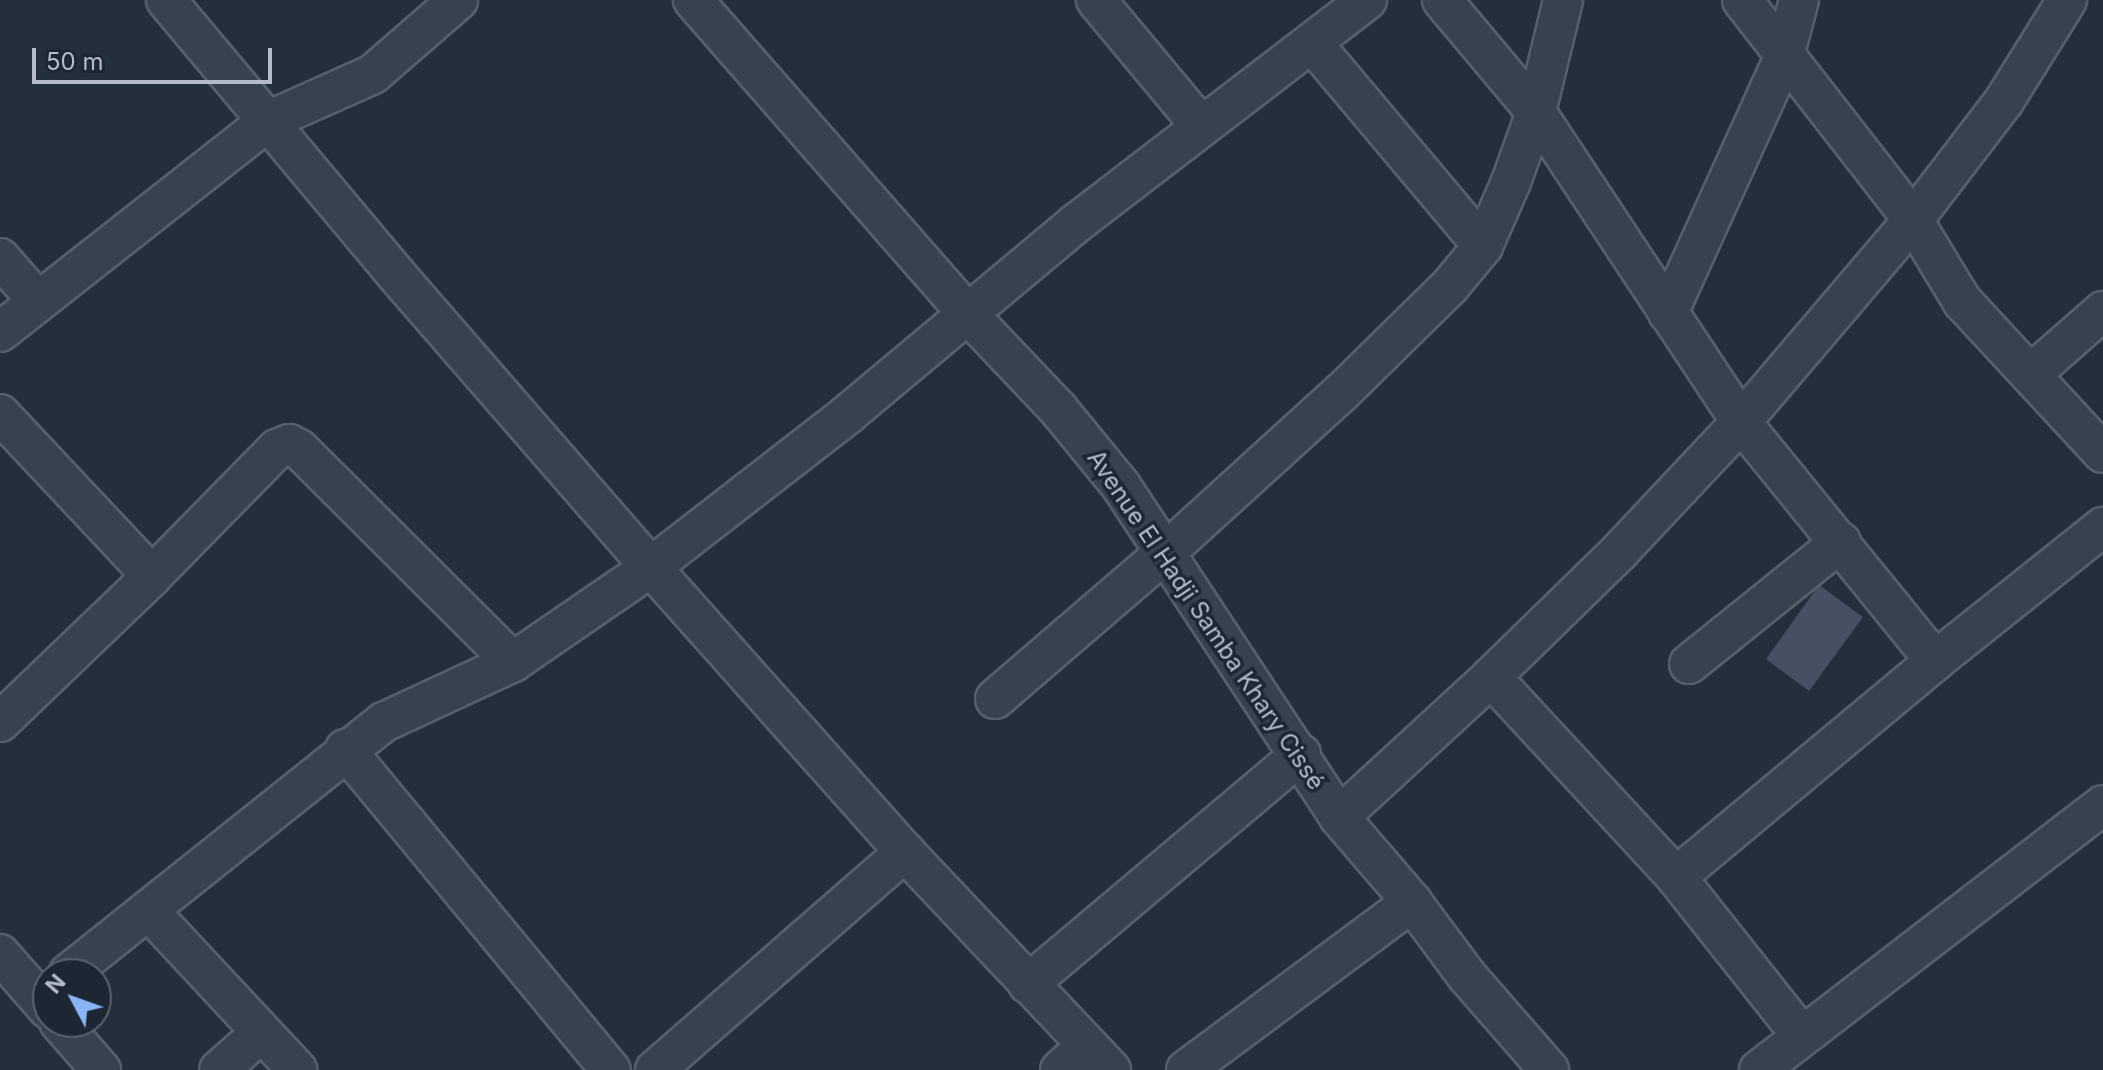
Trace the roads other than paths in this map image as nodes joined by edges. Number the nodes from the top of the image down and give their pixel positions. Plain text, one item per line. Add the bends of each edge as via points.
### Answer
1 (166, 0) edge
2 (458, 0) edge
3 (693, 0) edge
4 (1096, 0) edge
5 (1367, 0) edge
6 (1442, 0) edge
7 (1563, 0) edge
8 (1742, 0) edge
9 (1799, 0) edge
10 (2067, 0) edge
11 (1313, 44) junction
12 (1784, 57) junction
13 (1536, 112) junction
14 (268, 121) junction
15 (1201, 126) junction
16 (1913, 220) junction
17 (1483, 246) junction
18 (0, 258) edge
19 (36, 299) junction
20 (2103, 311) edge
21 (966, 312) junction
22 (1668, 313) junction
23 (0, 332) edge
24 (2031, 374) junction
25 (0, 414) edge
26 (1741, 422) junction
27 (2103, 453) edge
28 (2103, 527) edge
29 (1841, 542) junction
30 (1166, 552) junction
31 (651, 567) junction
32 (152, 576) junction
33 (1935, 661) junction
34 (513, 662) junction
35 (1689, 664) dead end
36 (1491, 677) junction
37 (995, 699) dead end
38 (0, 722) edge
39 (345, 749) junction
40 (1301, 754) junction
41 (2103, 805) edge
42 (1339, 817) junction
43 (905, 852) junction
44 (1676, 877) junction
45 (1412, 902) junction
46 (148, 910) junction
47 (0, 954) edge
48 (88, 958) edge
49 (1028, 984) junction
50 (32, 988) edge
51 (261, 1033) junction
52 (1802, 1036) junction
53 (75, 1038) edge
54 (1086, 1062) edge
55 (101, 1070) edge
56 (219, 1070) edge
57 (297, 1070) edge
58 (611, 1070) edge
59 (655, 1070) edge
60 (1186, 1070) edge
61 (1549, 1070) edge
62 (1759, 1070) edge

1 - 14 street
2 - 14 street via 373,74
3 - 21 street, Avenue El Hadji Samba Khary Cissé
4 - 15 street
5 - 11 street
6 - 13 street
7 - 13 street
8 - 12 street
9 - 12 street
10 - 16 street via 2004,101
11 - 15 street
11 - 17 street
12 - 16 street
12 - 22 street
13 - 17 street
13 - 22 street
14 - 19 street
14 - 31 street
15 - 21 street
16 - 24 street via 1962,301
16 - 26 street
17 - 30 street via 1450,286 1341,393
18 - 19 street
19 - 23 street
20 - 24 street
21 - 30 street, Avenue El Hadji Samba Khary Cissé via 1067,420
21 - 31 street via 791,461
22 - 26 street
24 - 27 street
25 - 32 street
26 - 29 street
26 - 36 street
28 - 33 street
29 - 33 street
29 - 35 street
30 - 37 street
30 - 40 street, Avenue El Hadji Samba Khary Cissé
31 - 34 street
31 - 43 street
32 - 34 street via 277,449 289,444
32 - 38 street
33 - 44 street
34 - 39 street via 410,707
36 - 42 street
36 - 44 street
39 - 46 street
39 - 58 street
40 - 42 street, Avenue El Hadji Samba Khary Cissé
40 - 49 street
41 - 52 street
42 - 45 street, Avenue El Hadji Samba Khary Cissé
43 - 49 street
43 - 59 street
44 - 52 street
45 - 60 street
45 - 61 street, Avenue El Hadji Samba Khary Cissé via 1467,976
46 - 48 street
46 - 51 street
47 - 50 street
49 - 54 street
51 - 56 street
51 - 57 street
52 - 62 street
53 - 55 street

